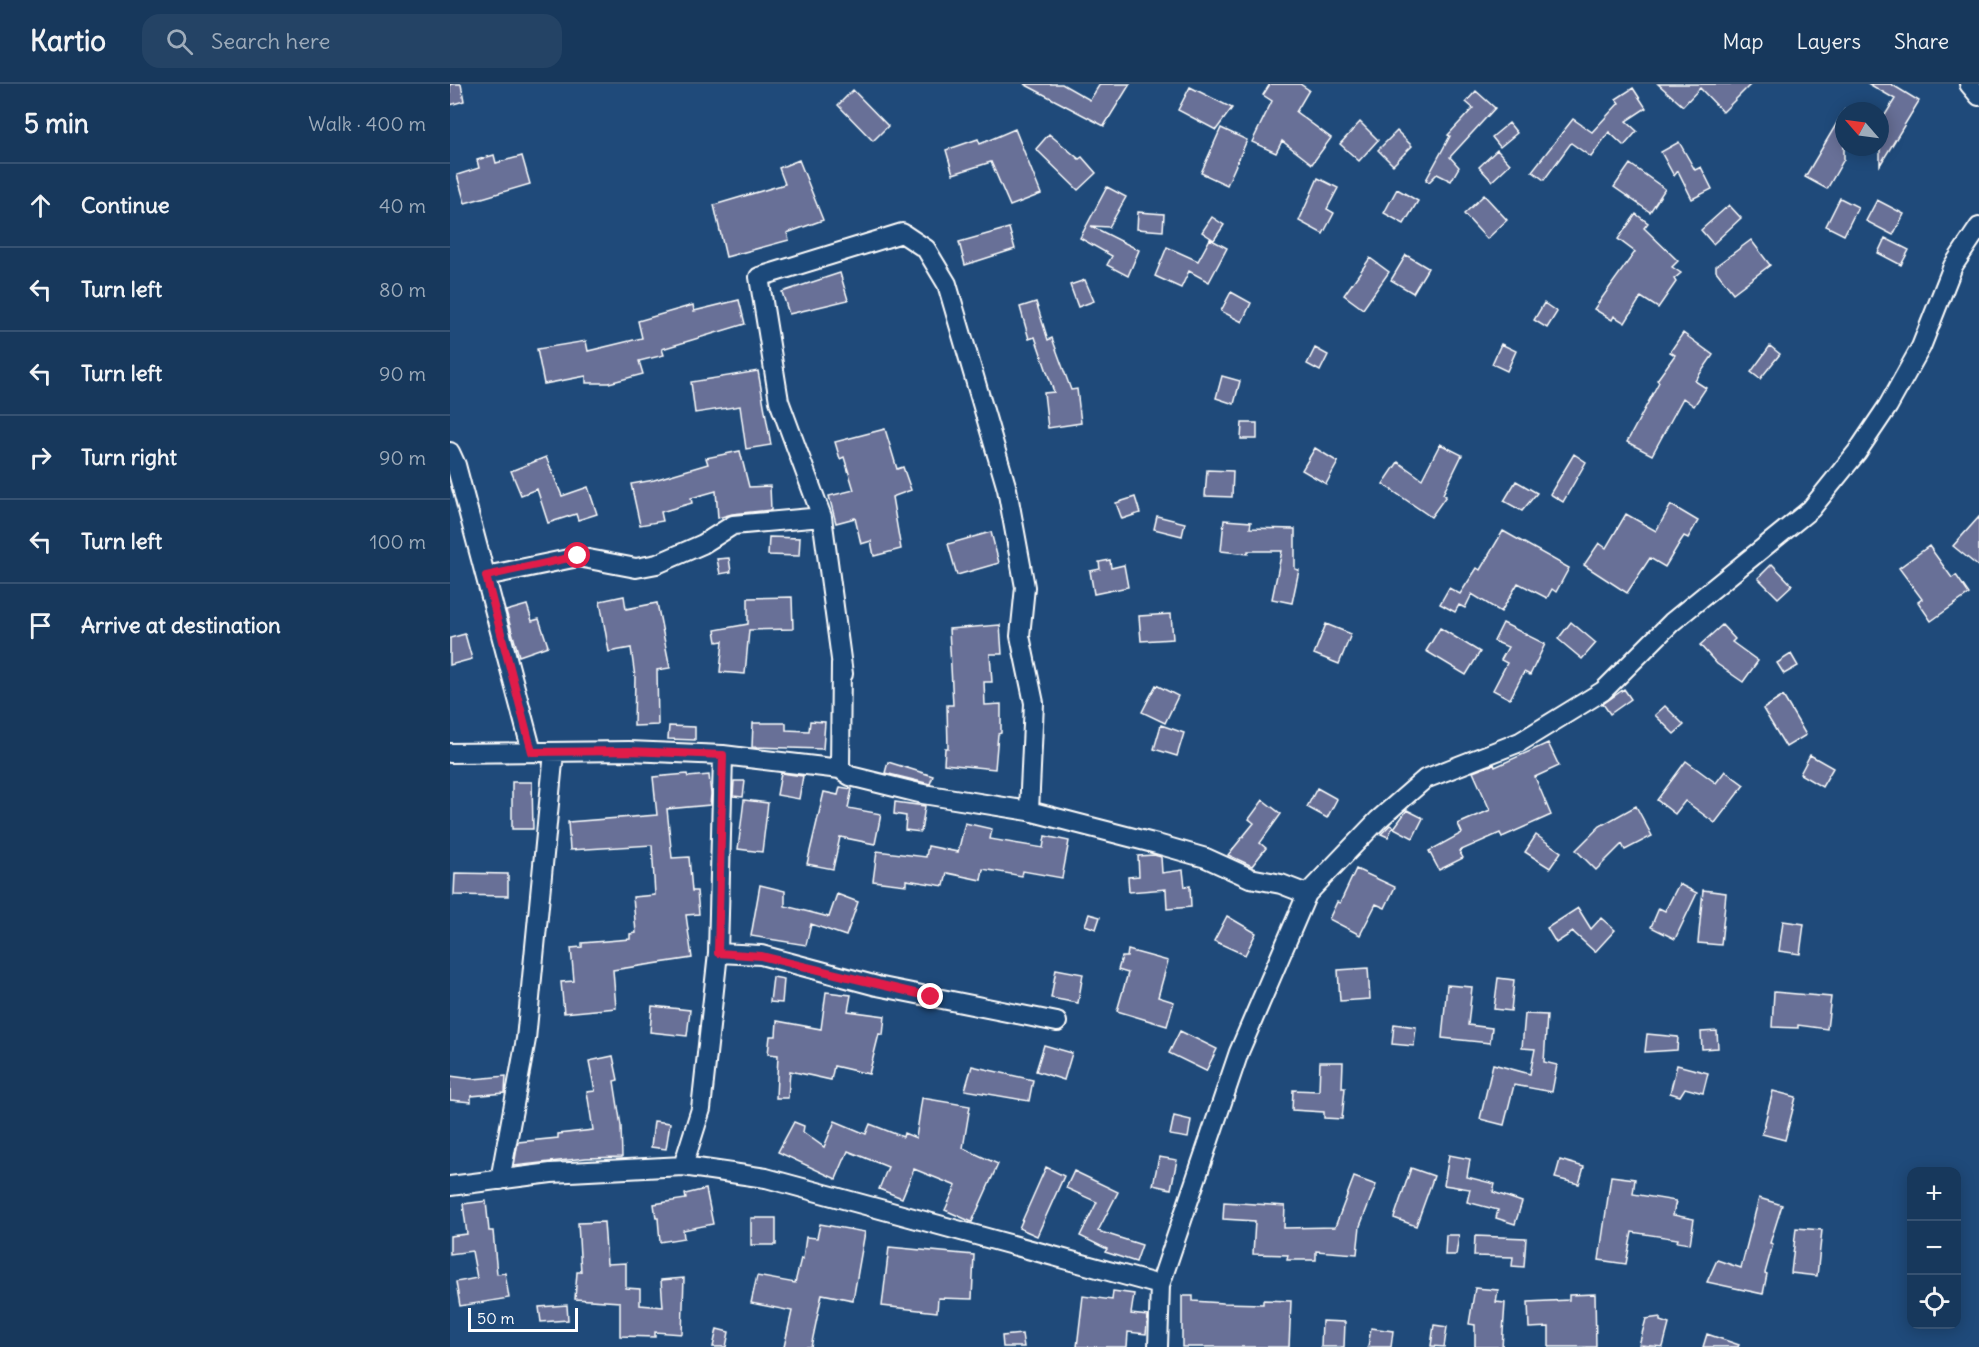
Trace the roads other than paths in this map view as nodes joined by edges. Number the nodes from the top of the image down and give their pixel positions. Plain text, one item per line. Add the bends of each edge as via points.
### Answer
1 (1969, 84) edge
2 (1979, 96) edge
3 (1979, 227) edge
4 (450, 452) edge
5 (822, 517) junction
6 (486, 576) junction
7 (532, 752) junction
8 (554, 752) junction
9 (450, 753) edge
10 (723, 755) junction
11 (840, 769) junction
12 (1029, 811) junction
13 (1307, 894) junction
14 (718, 953) junction
15 (1057, 1022) dead end
16 (683, 1166) junction
17 (500, 1180) junction
18 (450, 1186) edge
19 (1160, 1285) junction
20 (1158, 1347) edge

1 - 2 street
3 - 13 street via 1953,266 1921,347 1888,406 1811,508 1672,622 1603,692 1520,742 1425,779 1378,820
4 - 6 street
5 - 6 street via 733,525 703,544 657,564 636,568 578,556
5 - 11 street via 826,577 843,674
5 - 12 street via 779,401 759,277 902,233 926,249 947,284 1007,489 1025,587 1020,636 1034,703
6 - 7 street
7 - 8 street
7 - 9 street
8 - 10 street
8 - 17 street via 526,1039
10 - 11 street
10 - 14 street
11 - 12 street via 850,776 923,794
12 - 13 street via 1197,855 1250,878
13 - 19 street via 1239,1052
14 - 15 street via 761,956 877,986
14 - 16 street via 701,1110
16 - 17 street via 551,1173
16 - 19 street via 766,1178
17 - 18 street
19 - 20 street

